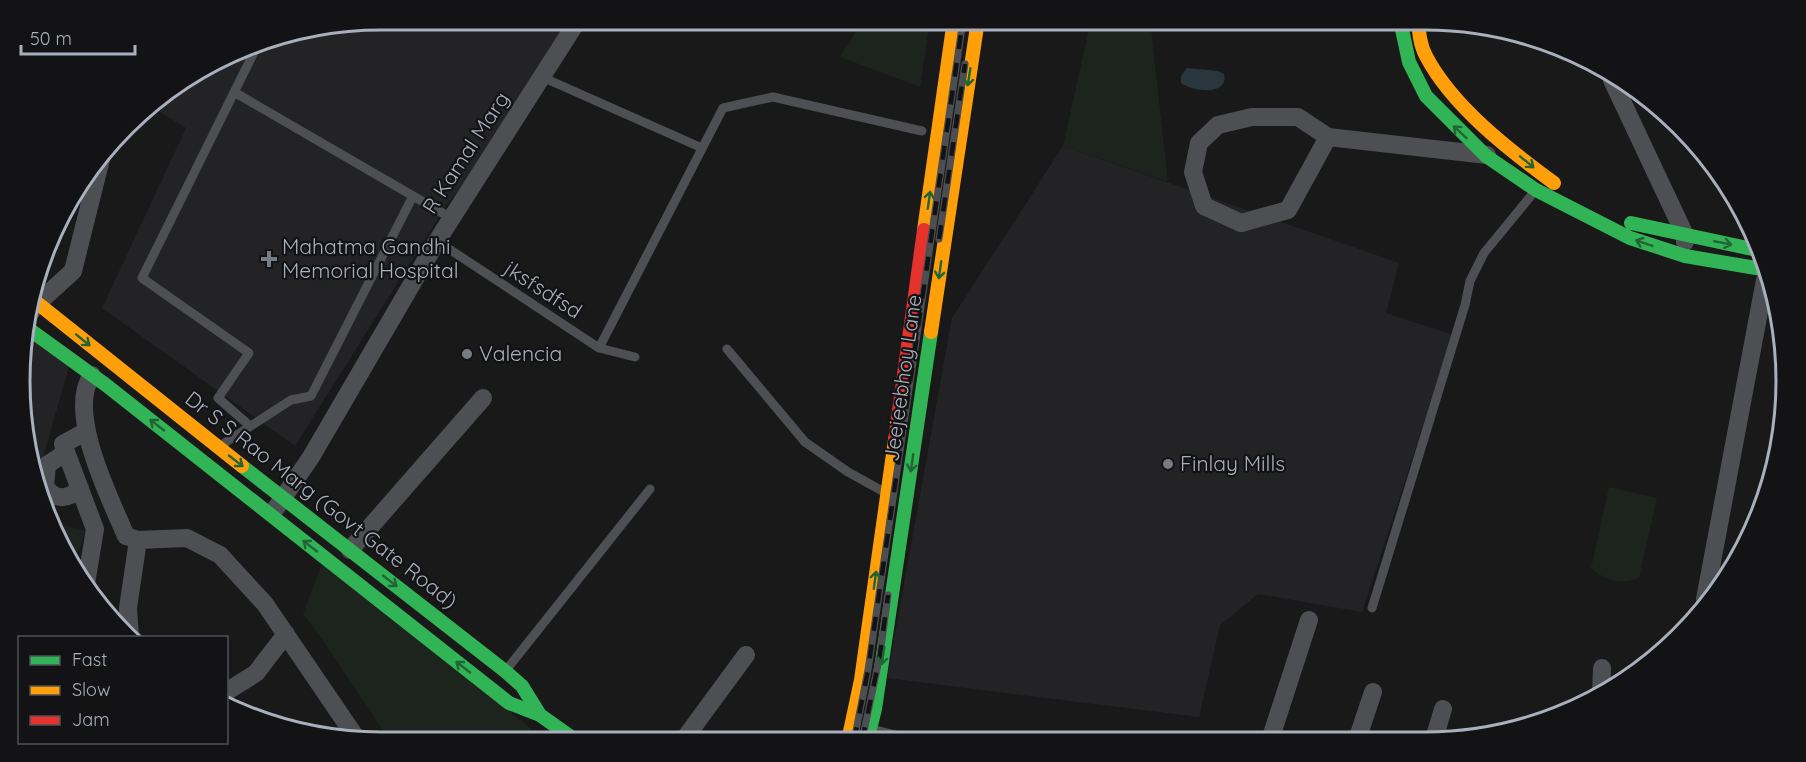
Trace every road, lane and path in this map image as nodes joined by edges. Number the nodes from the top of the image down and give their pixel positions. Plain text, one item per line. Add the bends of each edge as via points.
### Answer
1 (572, 30) edge
2 (953, 30) edge
3 (977, 30) edge
4 (1402, 30) edge
5 (1420, 30) edge
6 (253, 55) edge
7 (542, 77) junction
8 (1615, 86) edge
9 (234, 92) junction
10 (922, 131) dead end
11 (1328, 137) junction
12 (1503, 143) junction
13 (702, 148) junction
14 (1486, 156) junction
15 (97, 175) edge
16 (1541, 183) junction
17 (413, 196) junction
18 (451, 218) junction
19 (1685, 236) junction
20 (437, 241) junction
21 (1750, 249) edge
22 (1685, 256) junction
23 (1757, 268) edge
24 (1763, 288) edge
25 (41, 297) edge
26 (39, 304) edge
27 (33, 332) edge
28 (599, 348) junction
29 (727, 349) dead end
30 (635, 357) dead end
31 (906, 358) junction
32 (927, 362) junction
33 (99, 380) junction
34 (483, 398) dead end
35 (86, 422) junction
36 (250, 426) junction
37 (218, 447) junction
38 (67, 456) junction
39 (45, 482) edge
40 (80, 488) junction
41 (650, 489) dead end
42 (48, 491) edge
43 (887, 494) junction
44 (283, 497) junction
45 (271, 515) junction
46 (138, 540) junction
47 (351, 550) junction
48 (88, 574) edge
49 (1707, 590) edge
50 (1372, 608) dead end
51 (1309, 620) dead end
52 (129, 625) edge
53 (286, 634) junction
54 (746, 655) dead end
55 (1602, 668) dead end
56 (505, 671) junction
57 (1601, 684) edge
58 (228, 691) edge
59 (1373, 692) dead end
60 (1443, 709) dead end
61 (540, 715) junction
62 (351, 730) edge
63 (564, 732) edge
64 (689, 732) edge
65 (850, 732) edge
66 (869, 732) edge
67 (1273, 732) edge
68 (1360, 732) edge
69 (1436, 732) edge

1 - 7 street, R Kamal Marg
31 -> 2 street
3 -> 32 street, Jeejeebhoy Lane
14 -> 4 street via 1426,96 1408,62
5 - 12 street via 1425,55 1439,75 1457,99
6 - 9 lane
7 - 13 lane
7 - 18 street, R Kamal Marg
8 - 19 street
9 - 17 lane
9 - 36 lane via 142,278 249,353 218,398
10 - 13 lane via 773,97 723,108
11 - 11 street via 1288,210 1241,223 1204,206 1193,172 1199,143 1218,125 1252,117 1298,117
11 - 14 street
12 - 14 street
12 -> 16 street
13 - 28 lane
14 - 16 street
15 - 25 street via 73,271
16 - 19 street via 1635,225
22 -> 16 street via 1630,238
16 - 50 lane via 1484,253 1470,281
17 - 18 lane
17 - 36 lane via 311,396 291,400
18 - 20 street, R Kamal Marg
19 -> 21 street
19 - 22 street
20 - 28 lane, jksfsdfsd
20 - 44 street, R Kamal Marg via 311,457
22 - 23 street
24 - 49 street
26 -> 37 street, Dr S S Rao Marg (Govt Gate Road)
27 - 33 street
28 - 30 lane, jksfsdfsd
29 - 43 lane via 805,442
31 - 32 street
31 - 43 street
32 -> 66 street, Jeejeebhoy Lane
33 - 35 street
45 -> 33 street
34 - 47 street
35 - 38 street via 63,444
35 - 46 street via 91,451 126,536
36 - 37 lane
37 -> 44 street, Dr S S Rao Marg (Govt Gate Road)
38 - 39 street via 47,465
38 - 40 street
40 - 42 street via 69,496 57,497
40 - 48 street via 95,529
41 - 56 lane
65 -> 43 street
44 - 45 street, R Kamal Marg
44 - 47 street, Dr S S Rao Marg (Govt Gate Road)
61 -> 45 street via 509,703
46 - 52 street
46 - 53 street via 187,538 220,555 265,604
47 -> 56 street, Dr S S Rao Marg (Govt Gate Road)
51 - 67 street
53 - 58 street via 256,673
53 - 62 street
54 - 64 street
55 - 57 street
56 - 61 street, Dr S S Rao Marg (Govt Gate Road) via 522,686
59 - 68 street
60 - 69 street
61 - 63 street, Dr S S Rao Marg (Govt Gate Road)

